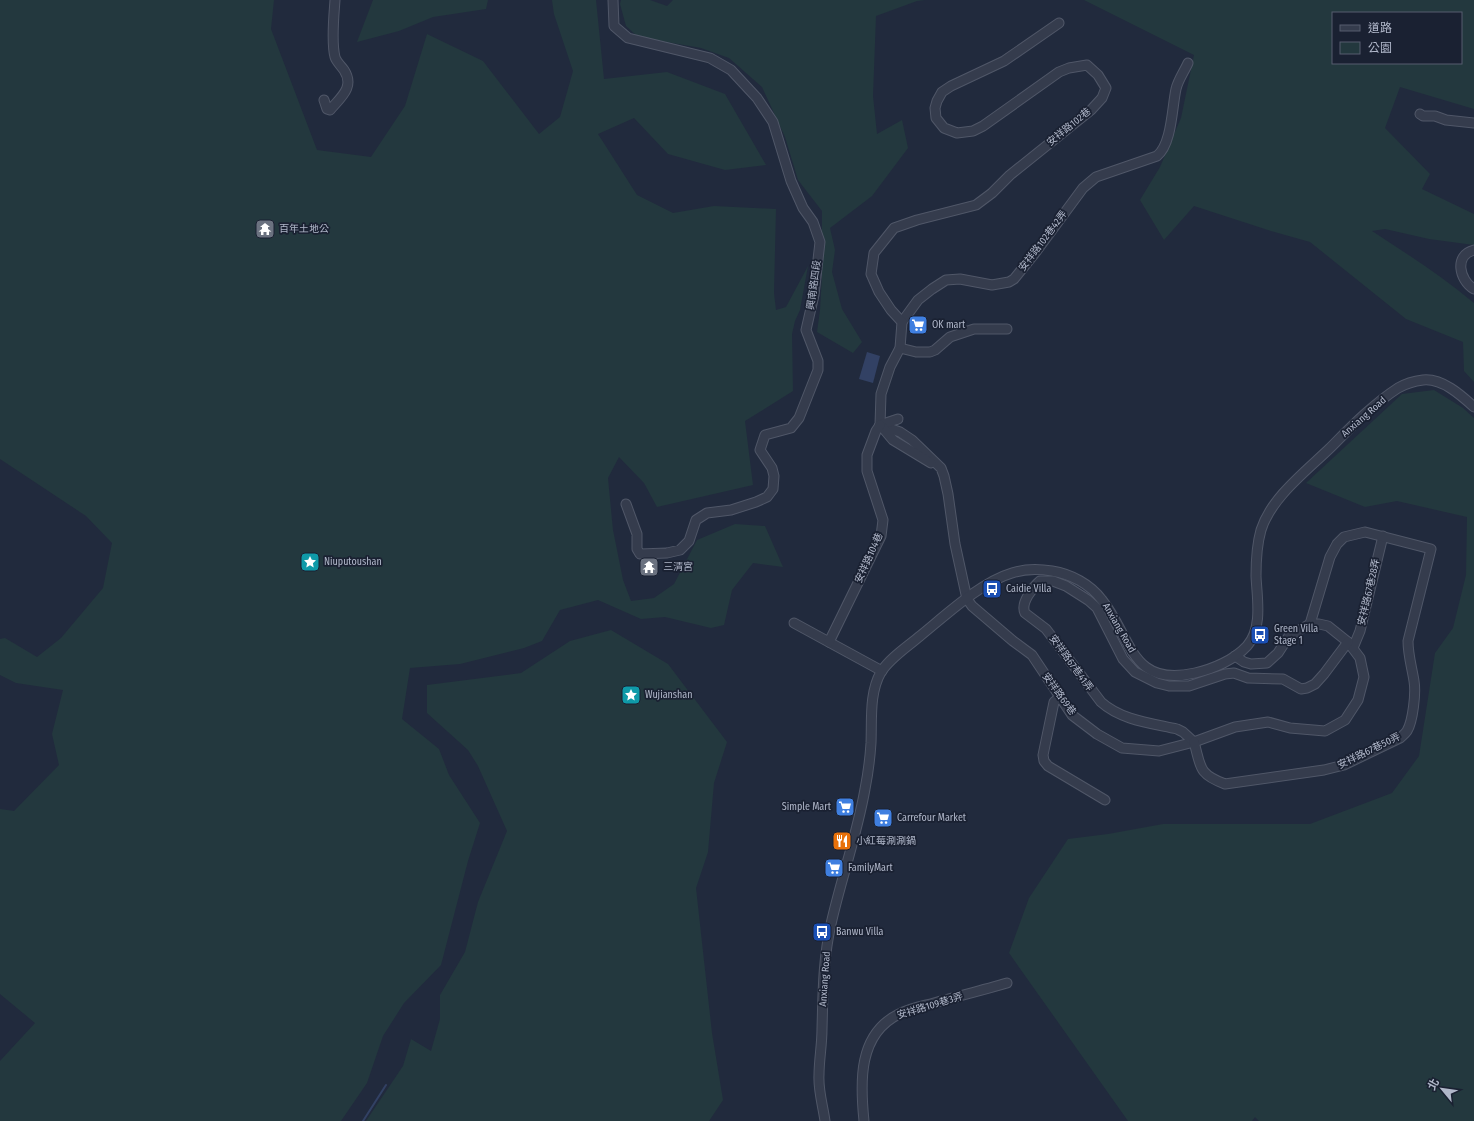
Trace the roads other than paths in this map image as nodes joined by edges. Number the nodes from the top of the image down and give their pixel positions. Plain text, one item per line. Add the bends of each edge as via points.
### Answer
1 (334, 0) edge
2 (613, 0) edge
3 (1059, 23) dead end
4 (1188, 63) dead end
5 (324, 100) dead end
6 (1420, 114) dead end
7 (1474, 123) edge
8 (1474, 250) edge
9 (1474, 289) edge
10 (902, 322) junction
11 (1007, 329) dead end
12 (900, 348) junction
13 (1474, 407) edge
14 (898, 420) dead end
15 (880, 425) junction
16 (626, 504) dead end
17 (1383, 536) junction
18 (967, 599) junction
19 (794, 623) dead end
20 (1310, 624) junction
21 (829, 642) junction
22 (1350, 645) junction
23 (1235, 656) junction
24 (882, 672) junction
25 (1060, 697) junction
26 (1194, 742) junction
27 (1105, 800) dead end
28 (1007, 983) dead end
29 (825, 1121) edge
30 (864, 1121) edge

1 - 5 street via 335,58 345,71 348,82 346,92 330,110 326,109
2 - 16 street, 興南路四段 via 614,26 628,38 710,58 731,70 757,98 774,122 791,181 803,208 813,222 820,242 814,295 806,330 818,361 818,370 799,418 791,428 765,435 760,450 772,468 773,489 767,497 756,502 731,510 707,513 696,520 689,541 680,550 667,553 640,554 637,549 637,534
3 - 10 street, 安祥路102巷 via 1004,61 942,92 935,108 936,118 944,128 957,133 973,131 984,126 1059,72 1087,65 1098,75 1106,88 1102,98 1091,110 976,204 894,228 874,253 871,274 879,292
4 - 10 street, 安祥路102巷42弄 via 1177,87 1168,133 1161,152 1096,177 1082,188 1036,253 1014,279 992,284 964,279 946,280 918,300
6 - 7 street
8 - 9 street via 1466,253 1460,267 1460,273
10 - 12 street
11 - 12 street via 974,329 950,337 930,352
12 - 15 street via 881,394
13 - 23 street, Anxiang Road via 1438,381 1426,379 1407,384 1366,414 1297,480 1268,514 1262,530 1257,553 1257,621 1254,635 1245,648
14 - 15 street
15 - 18 street via 900,432 912,440 941,468
15 - 21 street, 安祥路104巷 via 867,455 867,471 883,520 881,536
17 - 20 street via 1365,532 1354,533 1344,537 1337,544 1330,557
17 - 22 street, 安祥路67巷28弄 via 1360,631
17 - 26 street, 安祥路67巷50弄 via 1431,549 1408,641 1414,693 1407,731 1400,738 1344,765 1225,784 1211,779 1202,770
18 - 23 street, Anxiang Road via 985,586 1013,572 1042,569 1063,573 1075,578 1102,600 1137,661 1154,672 1164,676 1191,675
18 - 24 street, Anxiang Road via 891,661
18 - 25 street, 安祥路69巷 via 972,606 1032,655
19 - 21 street
20 - 22 street via 1328,626
20 - 23 street via 1289,636 1278,653 1267,663 1251,664
21 - 24 street
22 - 26 street, 安祥路69巷 via 1360,658 1364,677 1358,700 1345,720 1324,731 1290,728 1268,722 1235,727
22 - 26 street, 安祥路67巷41弄 via 1315,684 1307,688 1301,688 1283,679 1248,678 1234,674 1225,674 1189,686 1169,686 1135,672 1123,659 1097,608 1088,600 1053,581 1040,581 1036,584 1023,610 1046,629 1101,702 1129,718 1183,732
24 - 29 street, Anxiang Road via 873,696 871,745 863,801 831,925 824,965 819,1085
25 - 26 street, 安祥路69巷 via 1072,715 1097,734 1122,748 1158,751
25 - 27 street via 1054,702 1044,761 1048,766
28 - 30 street, 安祥路109巷3弄 via 901,1013 880,1027 867,1052 862,1075

